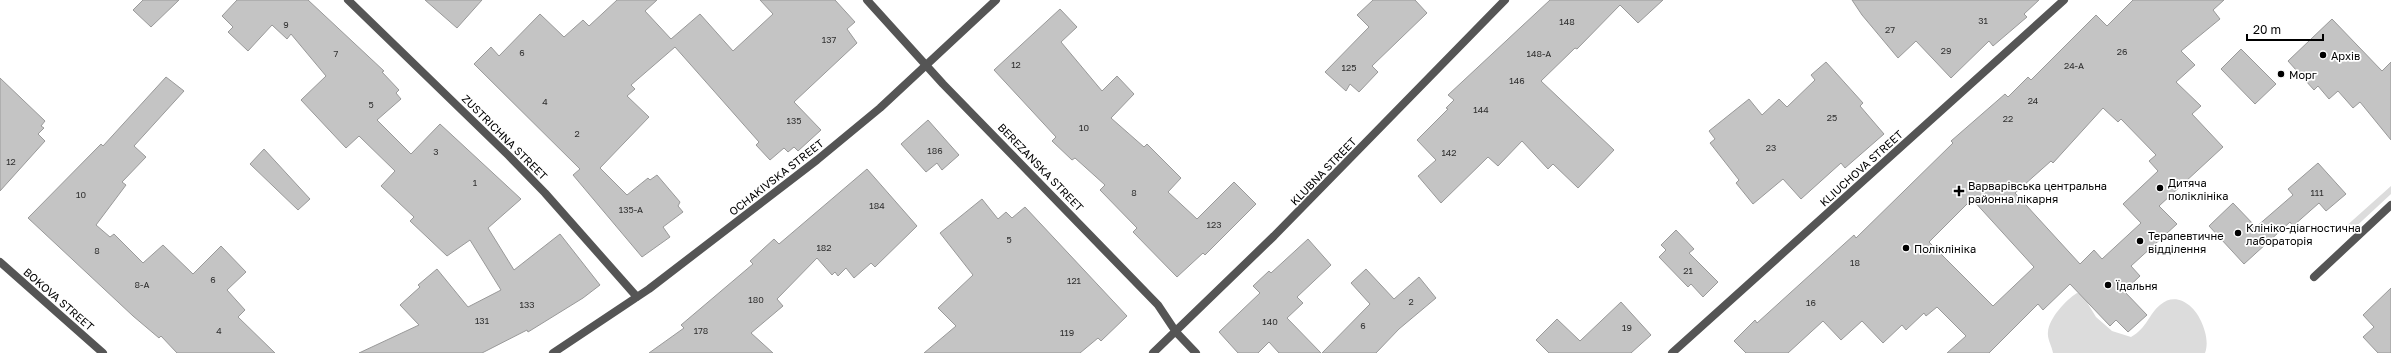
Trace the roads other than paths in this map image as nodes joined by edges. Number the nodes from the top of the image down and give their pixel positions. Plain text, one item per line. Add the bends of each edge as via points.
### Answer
1 (348, 0) edge
2 (867, 0) edge
3 (996, 0) edge
4 (1505, 0) edge
5 (2064, 0) edge
6 (927, 66) junction
7 (2391, 205) edge
8 (0, 262) edge
9 (2314, 277) dead end
10 (637, 297) junction
11 (1176, 332) junction
12 (103, 353) edge
13 (553, 353) edge
14 (1153, 353) edge
15 (1196, 353) edge
16 (1672, 353) edge

1 - 10 street, ZUSTRICHNA STREET via 510,156
2 - 6 street, BEREZANSKA STREET
3 - 6 street, OCHAKIVSKA STREET
4 - 11 street, KLUBNA STREET via 1274,236
5 - 16 street, KLIUCHOVA STREET
6 - 10 street, OCHAKIVSKA STREET via 872,116
6 - 11 street, BEREZANSKA STREET via 1158,305
7 - 9 street
8 - 12 street, BOKOVA STREET
10 - 13 street, OCHAKIVSKA STREET
11 - 14 street, KLUBNA STREET
11 - 15 street, BEREZANSKA STREET

